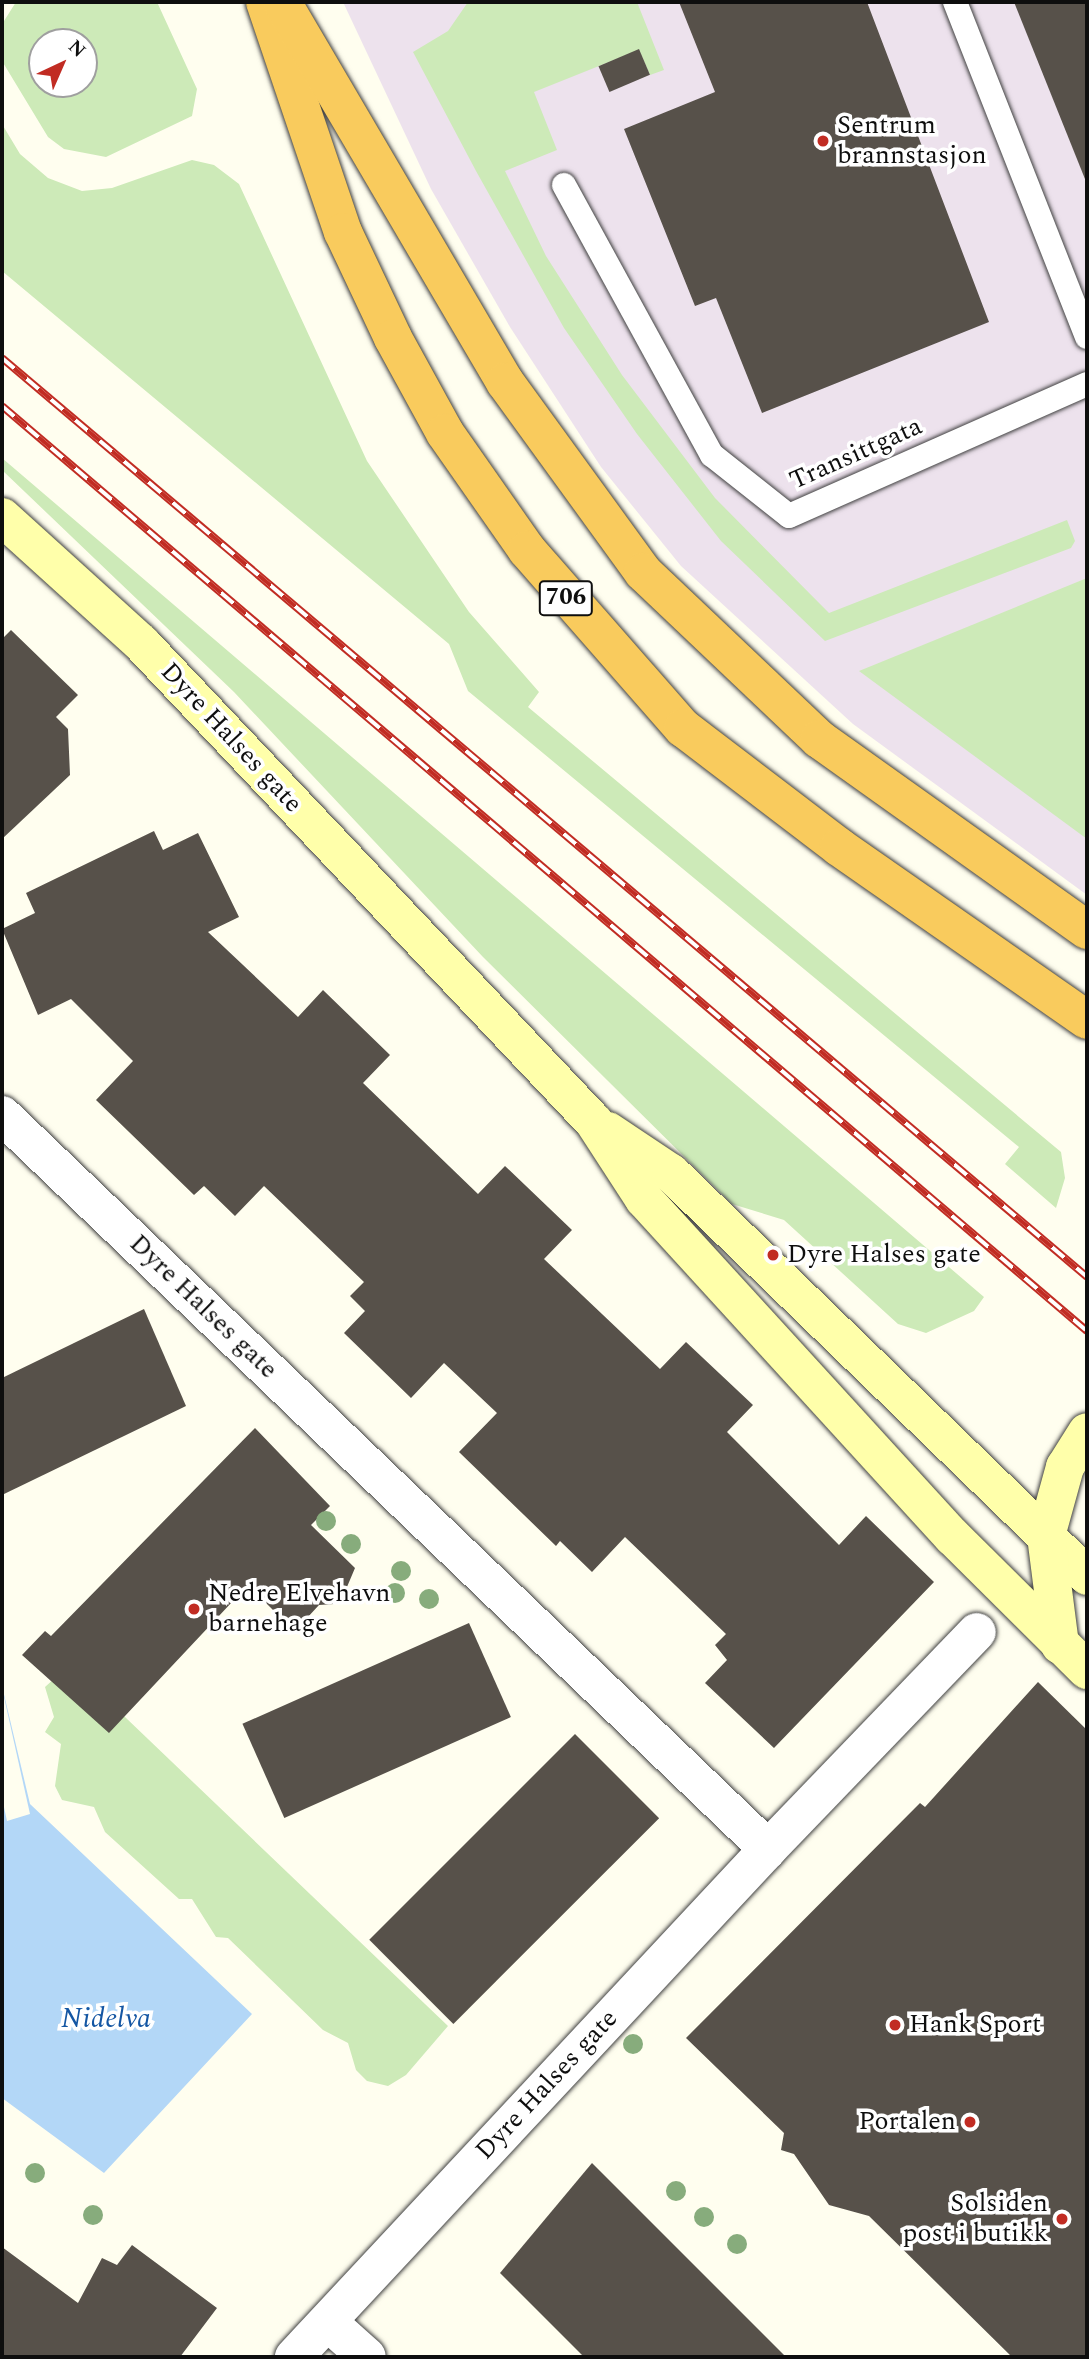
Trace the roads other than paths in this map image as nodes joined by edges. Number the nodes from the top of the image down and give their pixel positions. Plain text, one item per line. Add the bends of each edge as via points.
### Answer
1 (265, 2) edge
2 (282, 2) edge
3 (955, 2) edge
4 (564, 185) dead end
5 (1087, 337) edge
6 (1087, 384) edge
7 (2, 517) edge
8 (1087, 930) edge
9 (1087, 1020) edge
10 (2, 1115) edge
11 (594, 1122) junction
12 (1087, 1432) edge
13 (1046, 1536) junction
14 (1087, 1576) edge
15 (977, 1632) dead end
16 (1074, 1657) edge
17 (768, 1849) junction
18 (328, 2322) junction
19 (294, 2357) edge
20 (367, 2357) edge

1 - 9 highway, 706 via 343,232 393,338 445,433 527,550 683,728 839,847
2 - 8 highway via 505,382 643,572 819,739
3 - 5 lane
4 - 6 lane, Transittgata via 712,455 789,516
7 - 11 main road, Dyre Halses gate via 141,643
10 - 17 street, Dyre Halses gate
11 - 13 main road, Dyre Halses gate via 671,1173
11 - 16 main road, Dyre Halses gate via 644,1199 953,1537
12 - 13 main road via 1065,1467
13 - 14 main road, Dyre Halses gate
13 - 16 main road
15 - 17 street, Dyre Halses gate
17 - 18 street, Dyre Halses gate
18 - 19 street, Dyre Halses gate
18 - 20 street

